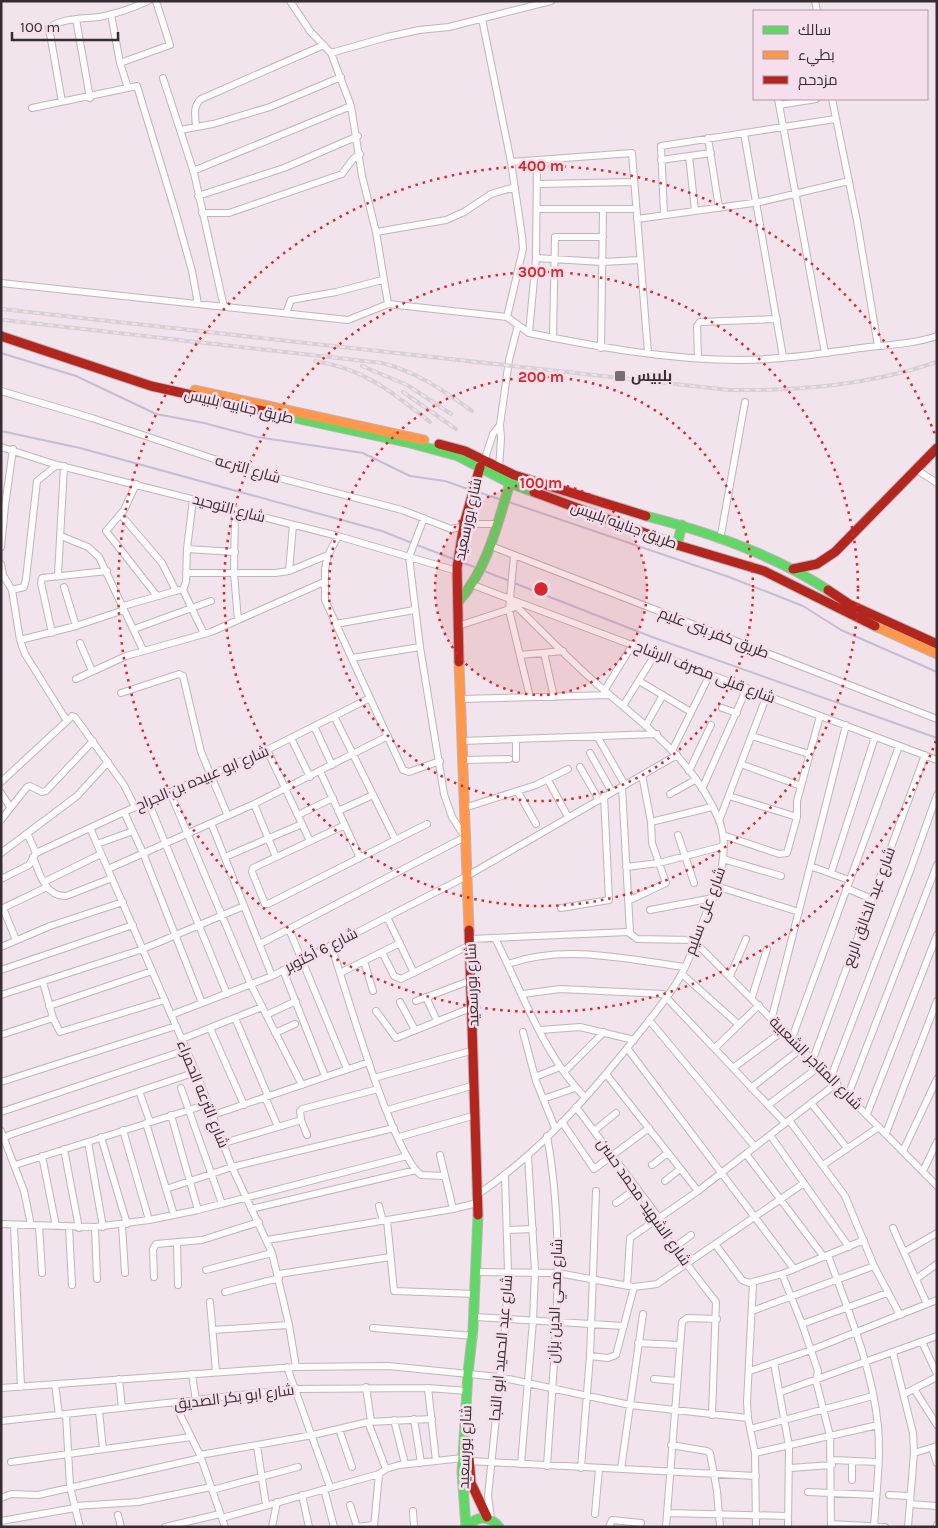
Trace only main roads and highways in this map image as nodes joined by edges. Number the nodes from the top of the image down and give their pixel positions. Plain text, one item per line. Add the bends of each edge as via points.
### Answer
1 (1, 336) edge
2 (937, 448) edge
3 (482, 464) junction
4 (509, 486) junction
5 (682, 525) junction
6 (677, 545) junction
7 (793, 569) junction
8 (804, 575) junction
9 (796, 586) junction
10 (458, 602) junction
11 (937, 644) edge
12 (937, 654) edge
13 (470, 1372) junction
14 (466, 1460) junction
15 (495, 1523) edge
16 (467, 1527) edge

1 - 3 main road, طريق جنابيه بلبيس via 151,386 442,451
2 - 7 main road via 835,552 817,564
3 - 4 main road, طريق جنابيه بلبيس
3 - 5 main road, طريق جنابيه بلبيس via 608,506
3 - 10 main road, شارع بورسعيد via 459,546
4 - 6 main road, طريق جنابيه بلبيس
4 - 10 main road, شارع بورسعيد via 487,556 473,585
5 - 6 main road
5 - 7 main road, طريق جنابيه بلبيس
6 - 9 main road, طريق جنابيه بلبيس via 753,567
7 - 8 main road, طريق جنابيه بلبيس
8 - 9 main road
8 - 11 main road, طريق جنابيه بلبيس via 849,604
9 - 12 main road, طريق جنابيه بلبيس via 852,616
10 - 13 main road, شارع بورسعيد via 476,1115 478,1272
13 - 14 main road, شارع بورسعيد
13 - 14 main road, شارع بورسعيد
14 - 15 main road, شارع بورسعيد via 475,1495
14 - 16 main road, شارع بورسعيد via 463,1500
15 - 16 main road via 475,1518

